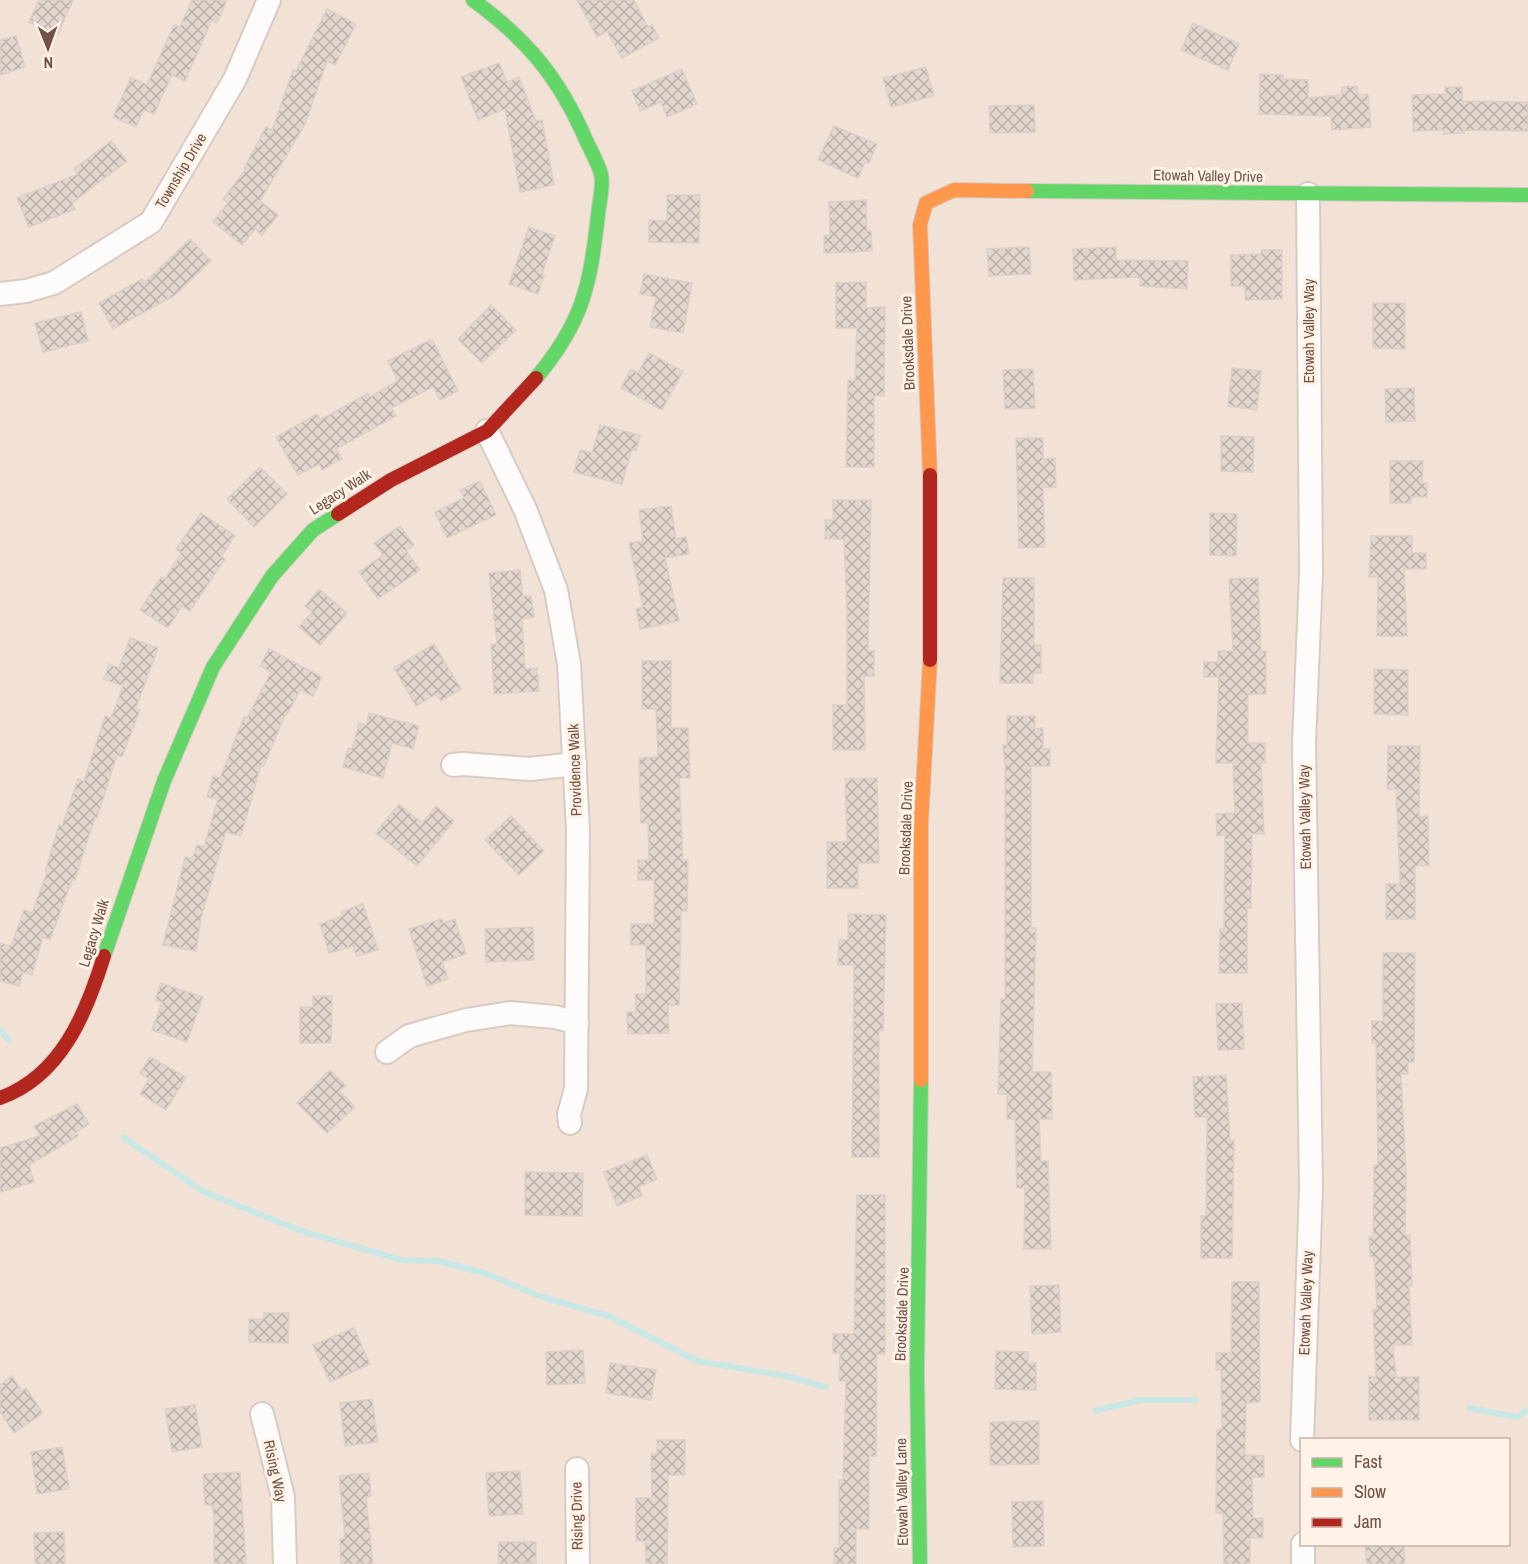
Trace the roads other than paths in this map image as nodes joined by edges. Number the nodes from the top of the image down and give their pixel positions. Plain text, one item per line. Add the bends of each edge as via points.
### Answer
1 (268, 0) edge
2 (473, 0) edge
3 (1308, 194) junction
4 (1528, 195) edge
5 (920, 238) joint
6 (0, 294) edge
7 (487, 431) junction
8 (575, 764) junction
9 (453, 765) dead end
10 (577, 1023) junction
11 (387, 1052) dead end
12 (0, 1098) edge
13 (570, 1123) dead end
14 (262, 1414) dead end
15 (917, 1419) joint
16 (1302, 1438) edge
17 (577, 1469) dead end
18 (1303, 1546) edge
19 (285, 1564) edge
20 (578, 1564) edge
21 (920, 1564) edge
22 (1303, 1564) edge

1 - 6 street, Township Drive via 235,80 151,222 54,283
2 - 7 street, Legacy Walk via 505,23 545,65 575,115 602,176 591,270 574,326 560,350
3 - 4 street, Etowah Valley Drive
3 - 5 street, Etowah Valley Drive via 954,190 926,204
3 - 16 street, Etowah Valley Way via 1311,573 1304,743 1311,1187
5 - 15 street, Brooksdale Drive via 931,503 930,681 921,824
7 - 8 street, Providence Walk via 525,509 556,590 569,664
7 - 12 street, Legacy Walk via 391,480 313,530 272,576 204,688 164,781 90,1002 77,1027 44,1073 20,1091
8 - 9 street via 530,768
8 - 10 street, Providence Walk
10 - 11 street via 510,1013 409,1036
10 - 13 street, Providence Walk via 576,1089
14 - 19 street, Rising Way via 283,1497
15 - 21 street, Etowah Valley Lane
17 - 20 street, Rising Drive
18 - 22 street

